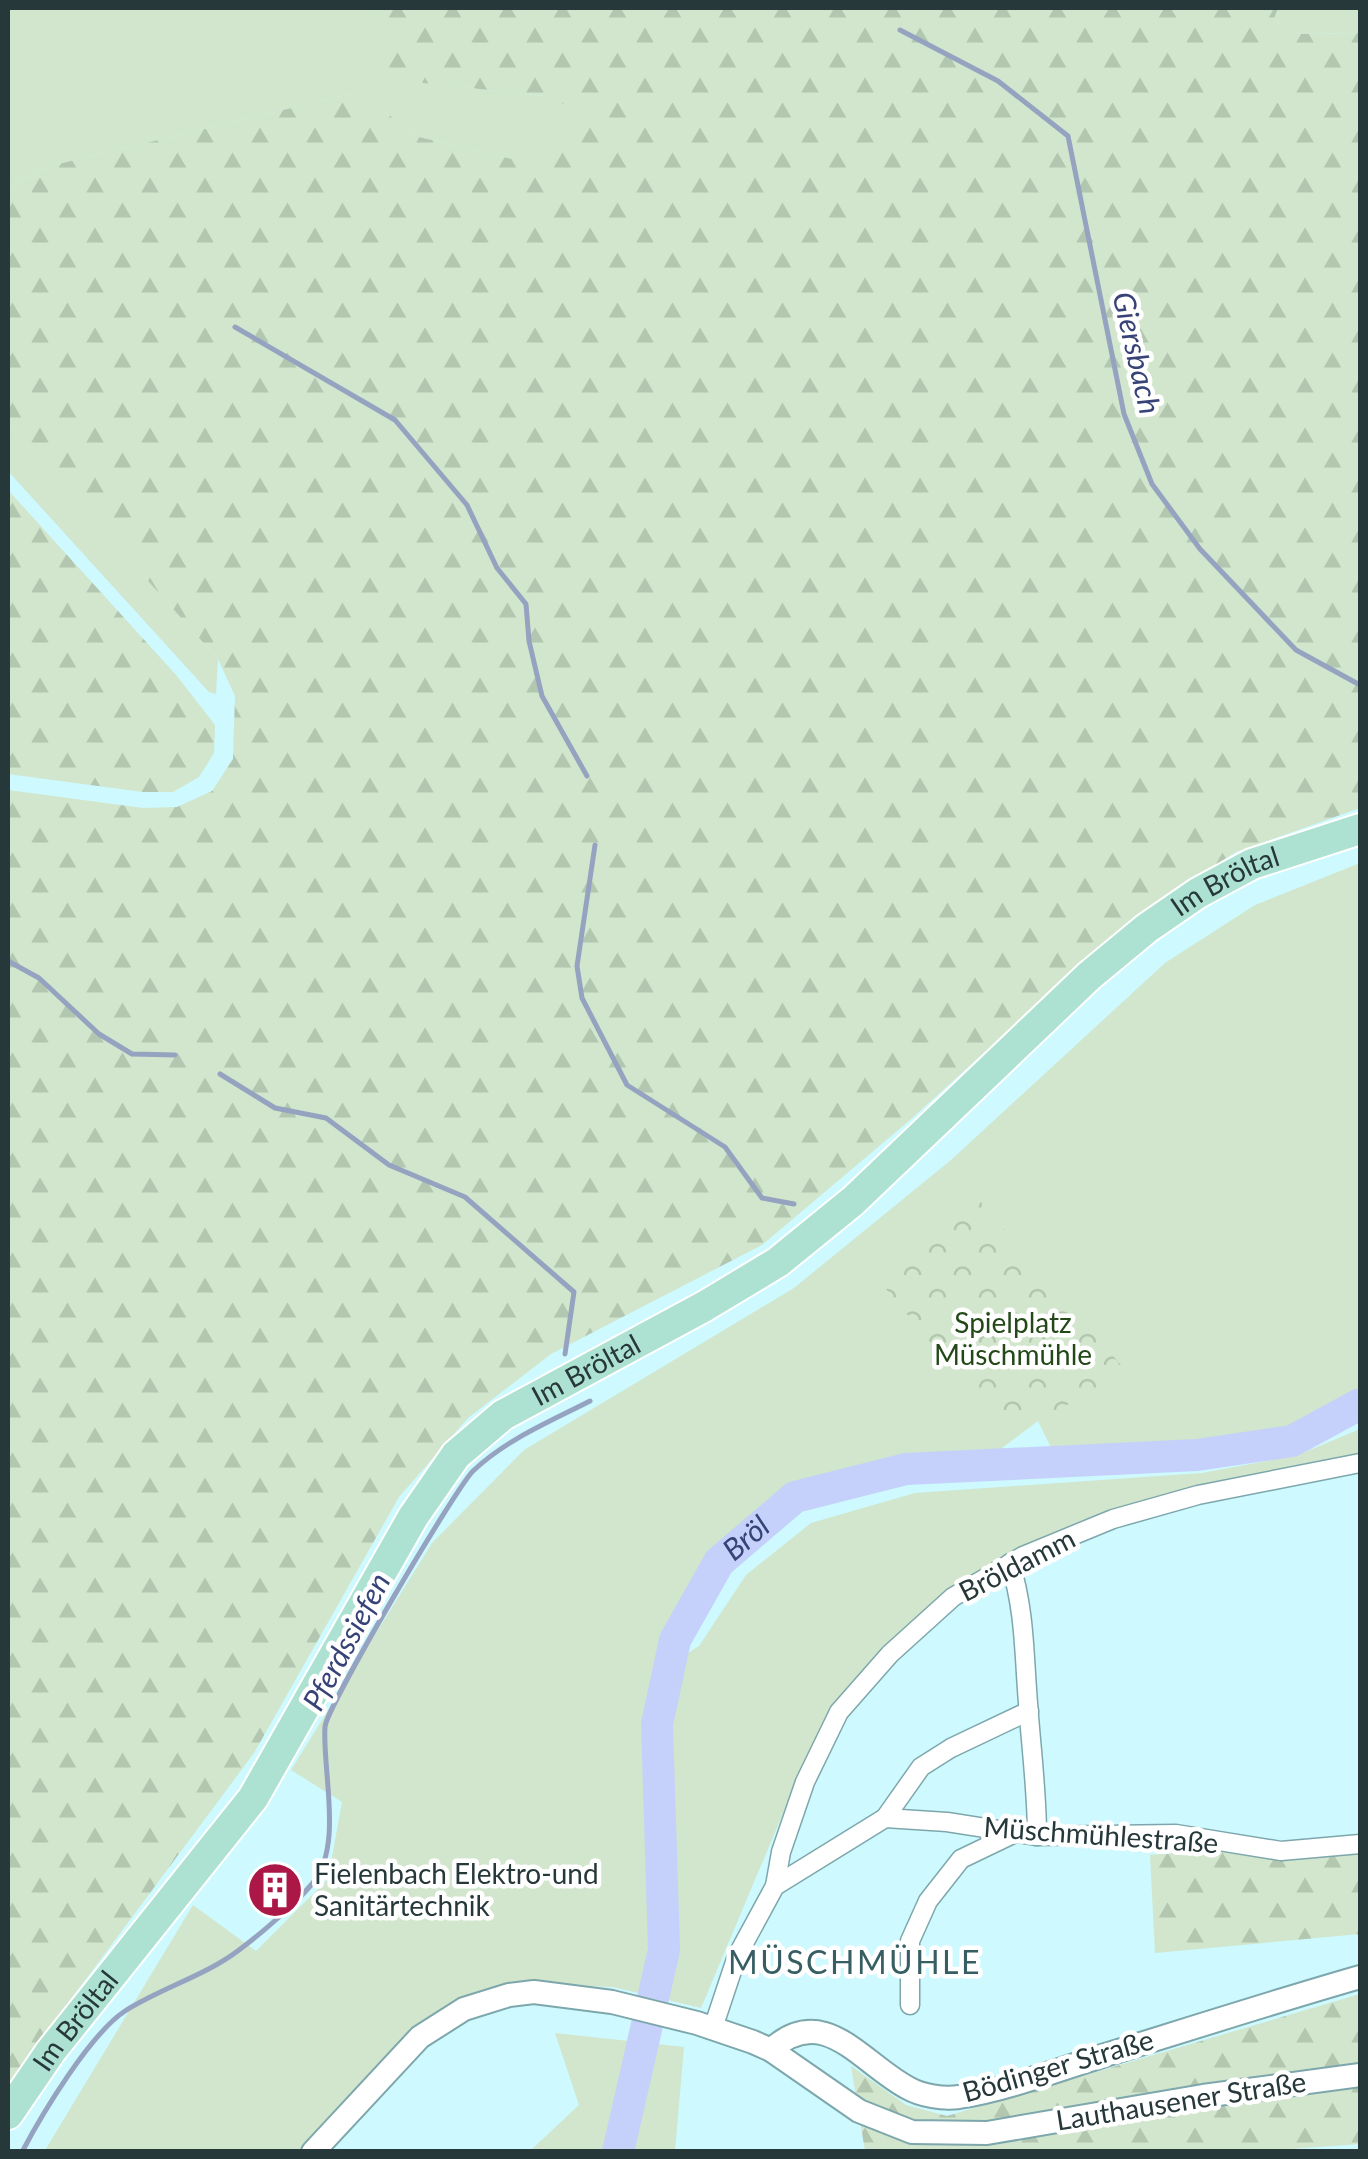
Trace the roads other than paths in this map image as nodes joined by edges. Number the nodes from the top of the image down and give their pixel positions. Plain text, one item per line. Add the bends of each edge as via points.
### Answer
1 (1360, 829) edge
2 (1360, 1463) edge
3 (1010, 1564) junction
4 (1029, 1711) junction
5 (884, 1818) junction
6 (1013, 1834) junction
7 (1037, 1836) junction
8 (1360, 1844) edge
9 (775, 1886) junction
10 (1360, 1976) edge
11 (910, 2005) dead end
12 (705, 2025) junction
13 (771, 2050) junction
14 (1360, 2075) edge
15 (8, 2114) edge
16 (314, 2152) edge

1 - 15 main road, Im Bröltal via 1252,864 1147,928 853,1201 778,1262 504,1416 456,1456 413,1516 253,1798
2 - 3 street, Bröldamm via 1144,1510
3 - 4 street via 1020,1595
3 - 9 street, Bröldamm via 953,1596 839,1712 805,1782
4 - 5 street via 920,1767
4 - 7 street
5 - 6 street, Müschmühlestraße
5 - 9 street
6 - 7 street, Müschmühlestraße
6 - 11 street via 961,1859 928,1901 910,1941
7 - 8 street, Müschmühlestraße via 1176,1834 1280,1851
9 - 12 street
10 - 13 street, Bödinger Straße via 959,2097 908,2089 827,2034 807,2030
12 - 13 street, Lauthausener Straße
12 - 16 street, Lauthausener Straße via 534,1992 464,2009 420,2037
13 - 14 street, Lauthausener Straße via 859,2111 912,2132 987,2132

